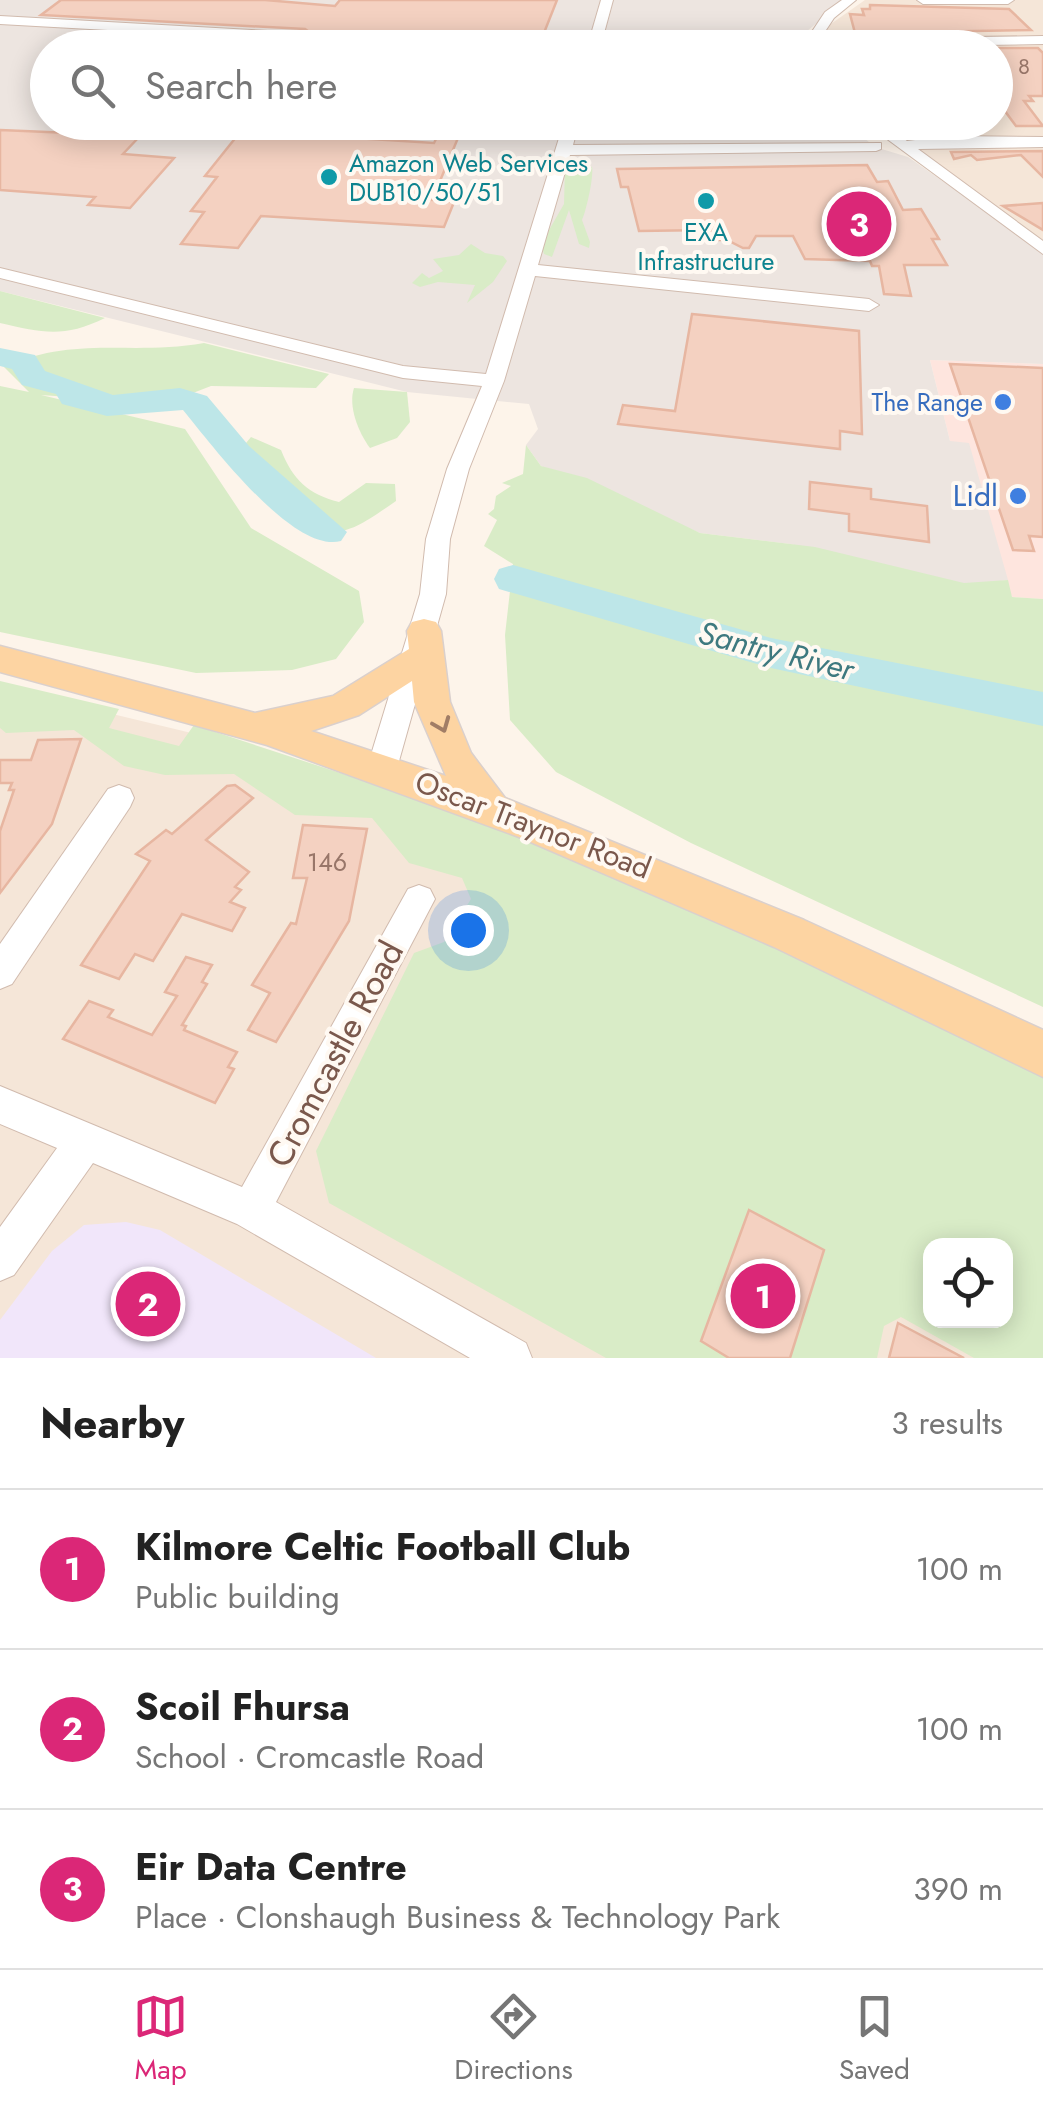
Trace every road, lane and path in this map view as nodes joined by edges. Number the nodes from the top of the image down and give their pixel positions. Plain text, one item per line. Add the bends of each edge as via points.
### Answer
1 (607, 0) edge
2 (850, 0) edge
3 (922, 0) edge
4 (1008, 0) edge
5 (0, 20) edge
6 (179, 30) edge
7 (598, 30) edge
8 (819, 30) edge
9 (1013, 43) edge
10 (1040, 43) edge
11 (566, 140) edge
12 (894, 140) edge
13 (1043, 142) edge
14 (876, 146) dead end
15 (902, 146) junction
16 (563, 150) junction
17 (1043, 249) edge
18 (529, 270) junction
19 (0, 273) edge
20 (868, 305) dead end
21 (494, 380) junction
22 (420, 645) junction
23 (0, 659) edge
24 (249, 725) junction
25 (382, 768) junction
26 (120, 798) dead end
27 (491, 808) junction
28 (419, 899) dead end
29 (0, 973) edge
30 (1043, 1054) edge
31 (0, 1104) edge
32 (85, 1141) junction
33 (251, 1210) junction
34 (0, 1261) edge
35 (510, 1358) edge

1 - 7 street
2 - 8 street
3 - 4 street
5 - 6 street
9 - 10 street
11 - 16 street
12 - 15 street
13 - 15 street
14 - 16 street
15 - 17 street
16 - 18 street
18 - 20 street
18 - 21 street
19 - 21 street via 403,372
21 - 22 street via 438,540
22 - 24 main road via 353,706
22 - 25 street
22 -> 27 main road via 432,702 456,761
23 - 24 main road, Oscar Traynor Road
24 - 25 main road, Oscar Traynor Road
25 - 27 main road, Oscar Traynor Road
26 - 29 street
27 - 30 main road, Oscar Traynor Road via 824,946
28 - 33 street, Cromcastle Road
31 - 32 street
32 - 33 street
32 - 34 street
33 - 35 street

